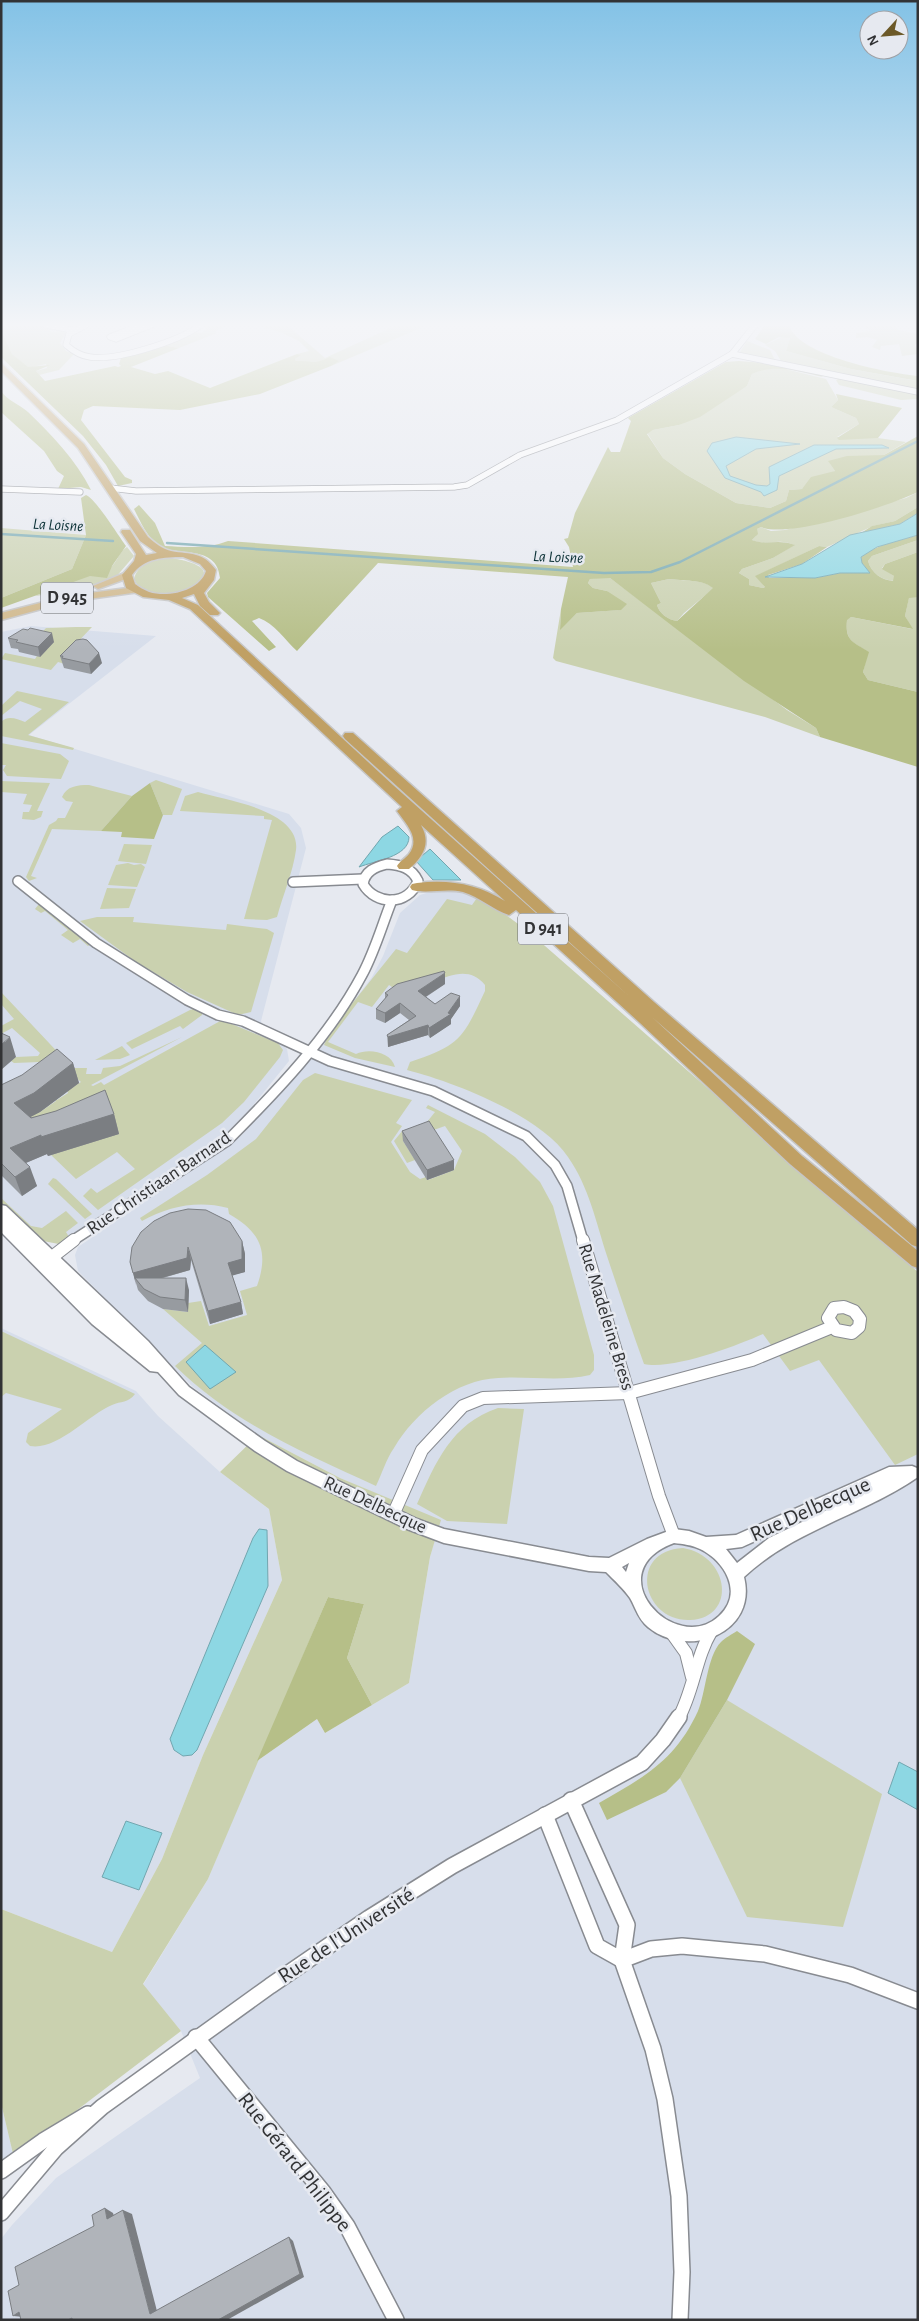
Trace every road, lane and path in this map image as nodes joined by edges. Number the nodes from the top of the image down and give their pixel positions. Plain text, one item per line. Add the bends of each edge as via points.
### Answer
1 (57, 433) edge
2 (69, 433) edge
3 (579, 433) edge
4 (110, 488) junction
5 (1, 489) edge
6 (80, 492) dead end
7 (136, 492) junction
8 (118, 501) junction
9 (111, 510) dead end
10 (121, 527) dead end
11 (170, 554) junction
12 (139, 562) junction
13 (127, 575) junction
14 (202, 587) junction
15 (135, 590) junction
16 (171, 597) junction
17 (1, 613) edge
18 (1, 617) edge
19 (372, 772) junction
20 (404, 866) junction
21 (18, 881) dead end
22 (293, 882) dead end
23 (364, 883) junction
24 (417, 886) junction
25 (375, 898) junction
26 (392, 900) junction
27 (382, 921) junction
28 (593, 973) junction
29 (310, 1051) junction
30 (1, 1210) edge
31 (1, 1224) edge
32 (918, 1240) edge
33 (47, 1260) junction
34 (918, 1261) edge
35 (832, 1327) dead end
36 (629, 1393) junction
37 (915, 1471) edge
38 (393, 1515) junction
39 (674, 1536) junction
40 (708, 1543) junction
41 (646, 1548) junction
42 (610, 1565) junction
43 (735, 1575) junction
44 (634, 1592) junction
45 (712, 1630) junction
46 (671, 1632) junction
47 (692, 1677) junction
48 (572, 1800) junction
49 (545, 1815) junction
50 (622, 1960) junction
51 (918, 2001) edge
52 (196, 2038) junction
53 (102, 2107) junction
54 (1, 2171) edge
55 (1, 2213) edge
56 (396, 2320) edge
57 (680, 2320) edge

1 - 9 highway
2 - 4 highway
3 - 7 street via 520,455 467,485 454,487
4 - 7 street
4 - 8 highway
5 - 6 street
7 - 8 street via 124,495
8 - 11 highway via 150,546
10 - 12 highway via 141,554
11 - 12 highway
11 - 14 highway via 195,557 210,567 212,574
12 - 13 highway
13 - 15 highway via 130,586
13 - 17 main road, D 945 via 110,583
14 - 16 highway
14 - 32 highway, D 941 via 199,593 204,604 649,1006
15 - 16 highway via 151,596
15 - 18 main road, D 945 via 97,592
16 - 19 highway, D 941 via 194,607
19 - 20 highway via 413,821 421,839 420,851
19 - 28 highway, D 941
20 - 23 street via 379,866 366,873
20 - 24 street via 416,875
21 - 29 street, Rue Madeleine Bress via 96,943 159,984 218,1015 243,1021
22 - 23 street via 340,880
23 - 25 street
24 - 26 street via 408,896
24 - 28 highway via 456,885 476,890 518,917 562,956
25 - 26 street
25 - 27 street, Rue Christiaan Barnard
26 - 27 street, Rue Christiaan Barnard
27 - 29 street, Rue Christiaan Barnard via 377,945 362,976
28 - 34 highway, D 941 via 796,1160
29 - 33 street, Rue Christiaan Barnard via 226,1141
29 - 36 street, Rue Madeleine Bress via 343,1065 432,1091 502,1122 538,1147 567,1186
30 - 33 street, Rue Delbecque
31 - 33 street, Rue Delbecque
33 - 38 street, Rue Delbecque via 96,1320 200,1403 292,1466
35 - 36 street via 752,1360
36 - 38 street via 483,1398 463,1406 422,1450
36 - 39 street, Rue Madeleine Bress via 658,1496
37 - 40 street, Rue Delbecque via 889,1474 737,1542
37 - 43 street, Rue Delbecque via 894,1486 780,1539 756,1554
38 - 42 street, Rue Delbecque via 444,1536
39 - 40 street
39 - 41 street via 658,1540
40 - 43 street via 724,1556
41 - 42 street, Rue Delbecque
41 - 44 street via 636,1564 632,1582
42 - 44 street
43 - 45 street via 734,1607 722,1624
44 - 46 street via 647,1616
45 - 46 street via 699,1634
45 - 47 street, Rue de l'Université via 703,1643
46 - 47 street, Rue de l'Université via 686,1653
47 - 48 street, Rue de l'Université via 684,1706 675,1723 650,1755 630,1770
48 - 49 street, Rue de l'Université
48 - 50 street via 627,1926
49 - 50 street via 597,1946
49 - 52 street, Rue de l'Université via 452,1866 369,1918
50 - 51 street via 651,1949 682,1946 740,1951 832,1970
50 - 57 street via 653,2049 674,2152 682,2246
52 - 53 street, Rue de l'Université
52 - 56 street, Rue Gérard Philippe via 323,2192 342,2219
53 - 54 street via 43,2141
53 - 55 street, Rue de l'Université via 56,2148

